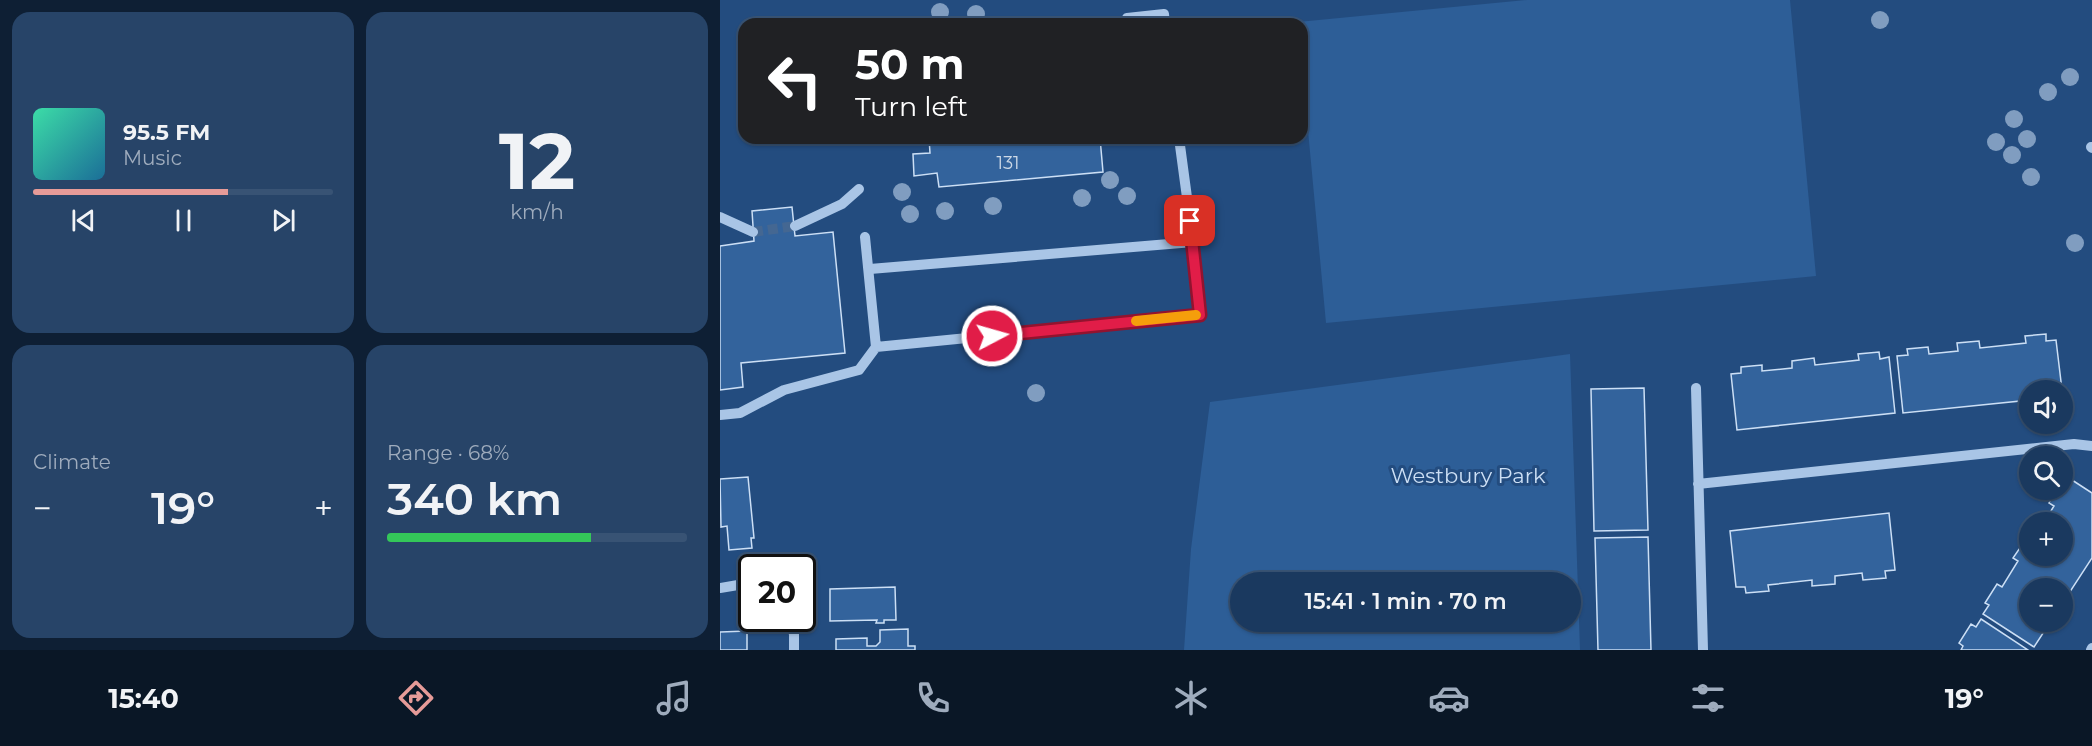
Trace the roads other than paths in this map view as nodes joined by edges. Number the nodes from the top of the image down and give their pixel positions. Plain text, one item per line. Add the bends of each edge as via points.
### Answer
1 (1127, 18) dead end
2 (1164, 18) edge
3 (1180, 144) edge
4 (859, 189) dead end
5 (720, 217) edge
6 (795, 226) tunnel mouth
7 (753, 232) tunnel mouth
8 (865, 237) dead end
9 (1193, 242) junction
10 (870, 269) junction
11 (876, 347) junction
12 (1695, 388) dead end
13 (720, 415) edge
14 (2092, 446) edge
15 (1698, 483) junction
16 (738, 585) edge
17 (720, 588) edge
18 (793, 632) edge
19 (794, 650) edge
20 (1703, 650) edge

1 - 2 lane via 1164,14
3 - 9 lane
4 - 6 lane via 842,204
5 - 7 lane
8 - 10 lane
9 - 10 lane
9 - 11 lane via 1200,315
10 - 11 lane
11 - 13 lane via 859,370 784,390 740,413
12 - 15 lane
14 - 15 lane via 2074,444
15 - 20 lane
16 - 17 lane
18 - 19 lane

